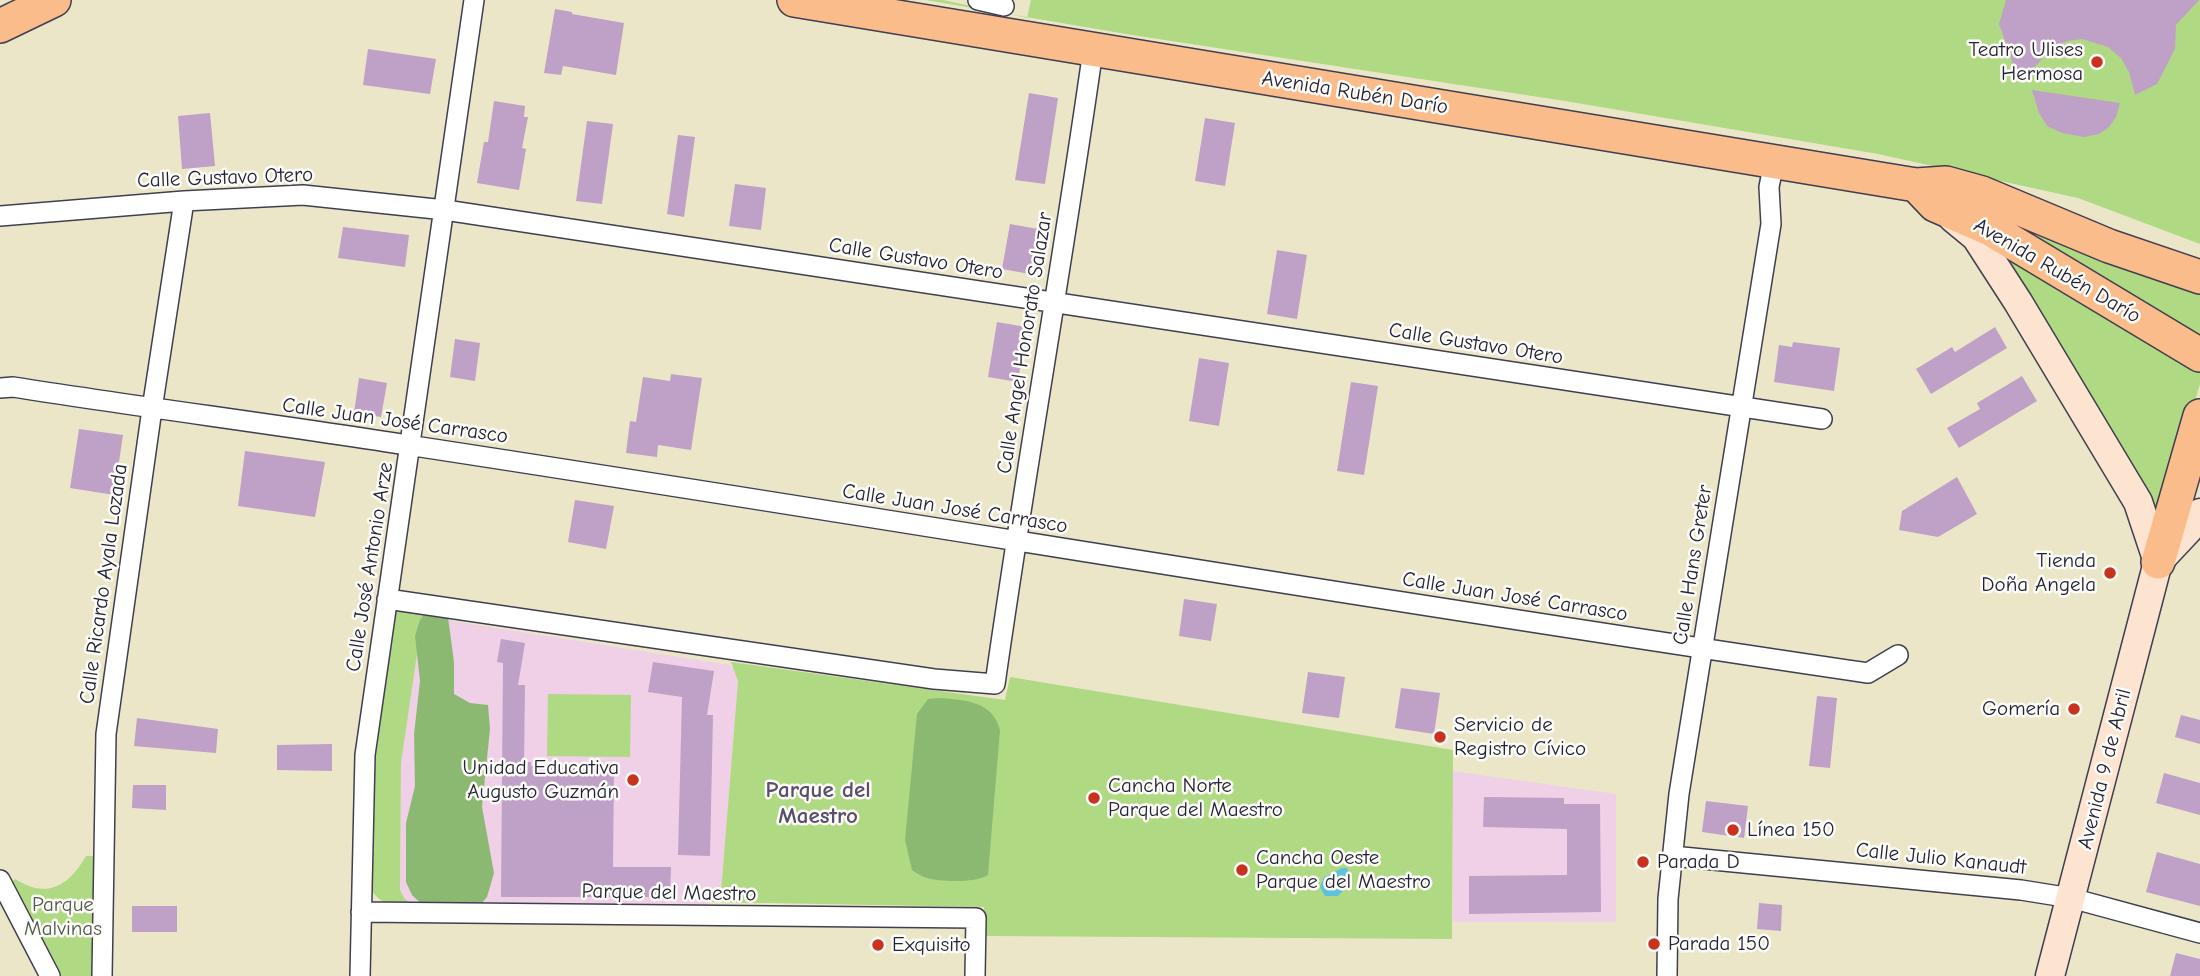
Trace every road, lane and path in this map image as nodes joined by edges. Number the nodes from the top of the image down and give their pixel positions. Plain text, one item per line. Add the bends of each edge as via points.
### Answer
1 (54, 0) edge
2 (474, 0) edge
3 (794, 0) edge
4 (978, 0) edge
5 (1004, 6) dead end
6 (0, 26) edge
7 (1093, 50) junction
8 (1774, 162) junction
9 (1926, 195) junction
10 (184, 201) junction
11 (445, 210) junction
12 (0, 216) edge
13 (2200, 277) edge
14 (1055, 303) junction
15 (2200, 355) edge
16 (0, 388) edge
17 (1742, 408) junction
18 (152, 409) junction
19 (2200, 416) edge
20 (1822, 419) dead end
21 (411, 445) junction
22 (2200, 513) edge
23 (1015, 542) junction
24 (2158, 562) junction
25 (387, 599) junction
26 (1703, 649) junction
27 (1898, 655) dead end
28 (1672, 856) junction
29 (0, 880) edge
30 (2071, 898) junction
31 (361, 912) junction
32 (2200, 933) edge
33 (50, 976) edge
34 (102, 976) edge
35 (360, 976) edge
36 (975, 976) edge
37 (1667, 976) edge
38 (2050, 976) edge

1 - 6 highway
2 - 11 street, Calle José Antonio Arze
3 - 7 highway, Avenida Rubén Darío
4 - 5 street
7 - 8 highway, Avenida Rubén Darío
7 - 14 street, Calle Angel Honorato Salazar
8 - 9 highway, Avenida Rubén Darío
8 - 17 street, Calle Hans Greter via 1769,187 1771,224
9 - 13 highway, Avenida Rubén Darío via 1946,183 1982,193 2109,246
9 - 15 highway, Avenida Rubén Darío
9 - 24 main road via 1976,237 2018,302 2138,502
10 - 11 street, Calle Gustavo Otero via 303,195
10 - 12 street, Calle Gustavo Otero
10 - 18 street, Calle Ricardo Ayala Lozada
11 - 14 street, Calle Gustavo Otero
11 - 21 street, Calle José Antonio Arze
14 - 17 street, Calle Gustavo Otero
14 - 23 street, Calle Angel Honorato Salazar
16 - 18 street, Calle Juan José Carrasco
17 - 20 street, Calle Gustavo Otero
17 - 26 street, Calle Hans Greter
18 - 21 street, Calle Juan José Carrasco
18 - 34 street, Calle Ricardo Ayala Lozada via 106,734
19 - 24 highway
21 - 23 street, Calle Juan José Carrasco
21 - 25 street, Calle José Antonio Arze
22 - 24 main road, Avenida 9 de Abril
23 - 25 street, Calle Angel Honorato Salazar via 995,684
23 - 26 street, Calle Juan José Carrasco
24 - 30 main road, Avenida 9 de Abril
25 - 31 street, Calle José Antonio Arze via 365,755
26 - 27 street, Calle Juan José Carrasco via 1868,673
26 - 28 street, Calle Hans Greter
28 - 30 street, Calle Julio Kanaudt
28 - 37 street, Calle Hans Greter
29 - 33 street
30 - 32 street, Calle Julio Kanaudt
30 - 38 main road, Avenida 9 de Abril
31 - 35 street, Calle José Antonio Arze
31 - 36 street, Parque del Maestro via 976,918

